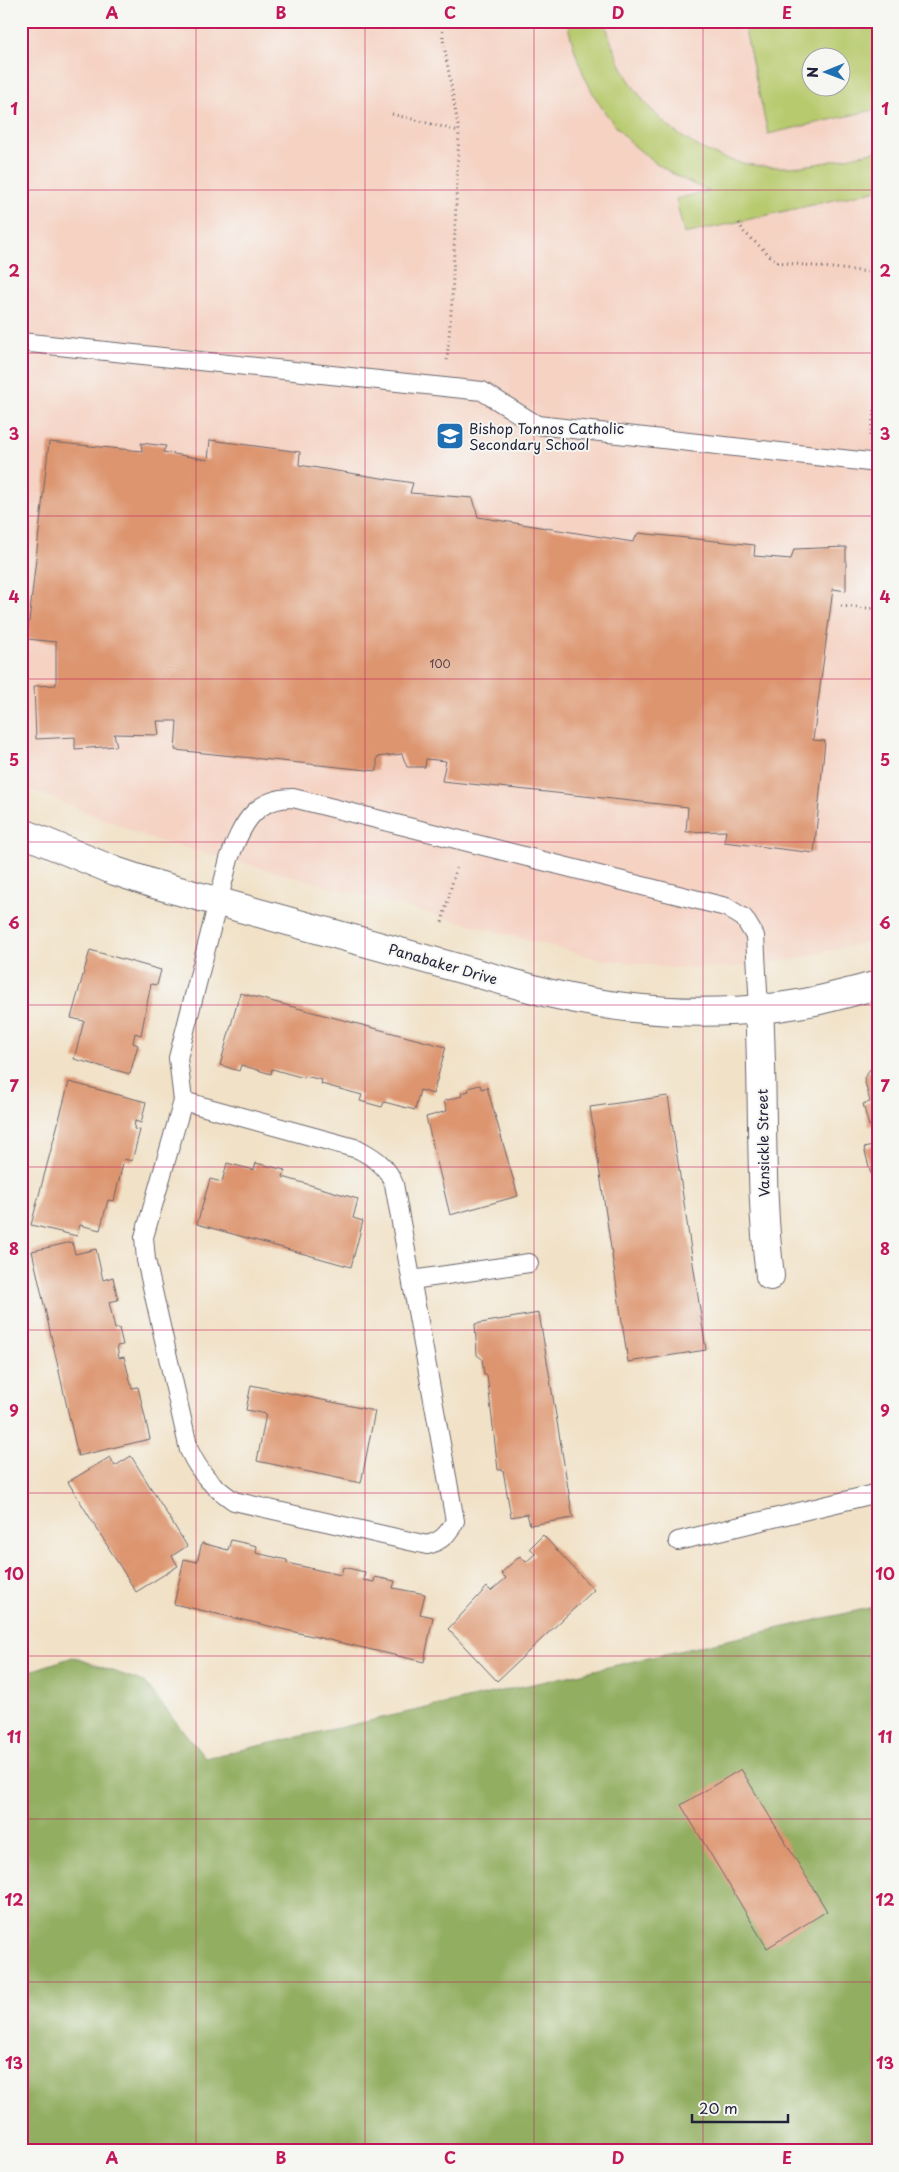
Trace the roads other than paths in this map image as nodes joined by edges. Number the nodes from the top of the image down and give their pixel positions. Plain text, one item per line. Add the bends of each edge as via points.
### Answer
1 (21, 342) edge
2 (872, 462) edge
3 (21, 832) edge
4 (219, 902) junction
5 (878, 985) edge
6 (759, 1009) junction
7 (183, 1101) junction
8 (530, 1263) dead end
9 (770, 1276) dead end
10 (412, 1280) junction
11 (878, 1494) edge
12 (678, 1541) dead end

1 - 2 lane via 482,390 537,425
3 - 4 street, Panabaker Drive via 115,871
4 - 6 street, Panabaker Drive via 586,1002 658,1011 721,1013
4 - 6 lane via 238,834 250,816 266,803 293,798 726,907 744,918 755,936
4 - 7 lane via 178,1058
5 - 6 street, Panabaker Drive via 805,1003
6 - 9 street, Vansickle Street via 764,1230
7 - 10 lane via 358,1149 380,1161 394,1184
7 - 10 lane via 144,1237 146,1260 189,1450 198,1470 216,1489 234,1501 250,1506 427,1545 438,1542 448,1533 455,1522
8 - 10 lane
11 - 12 lane

